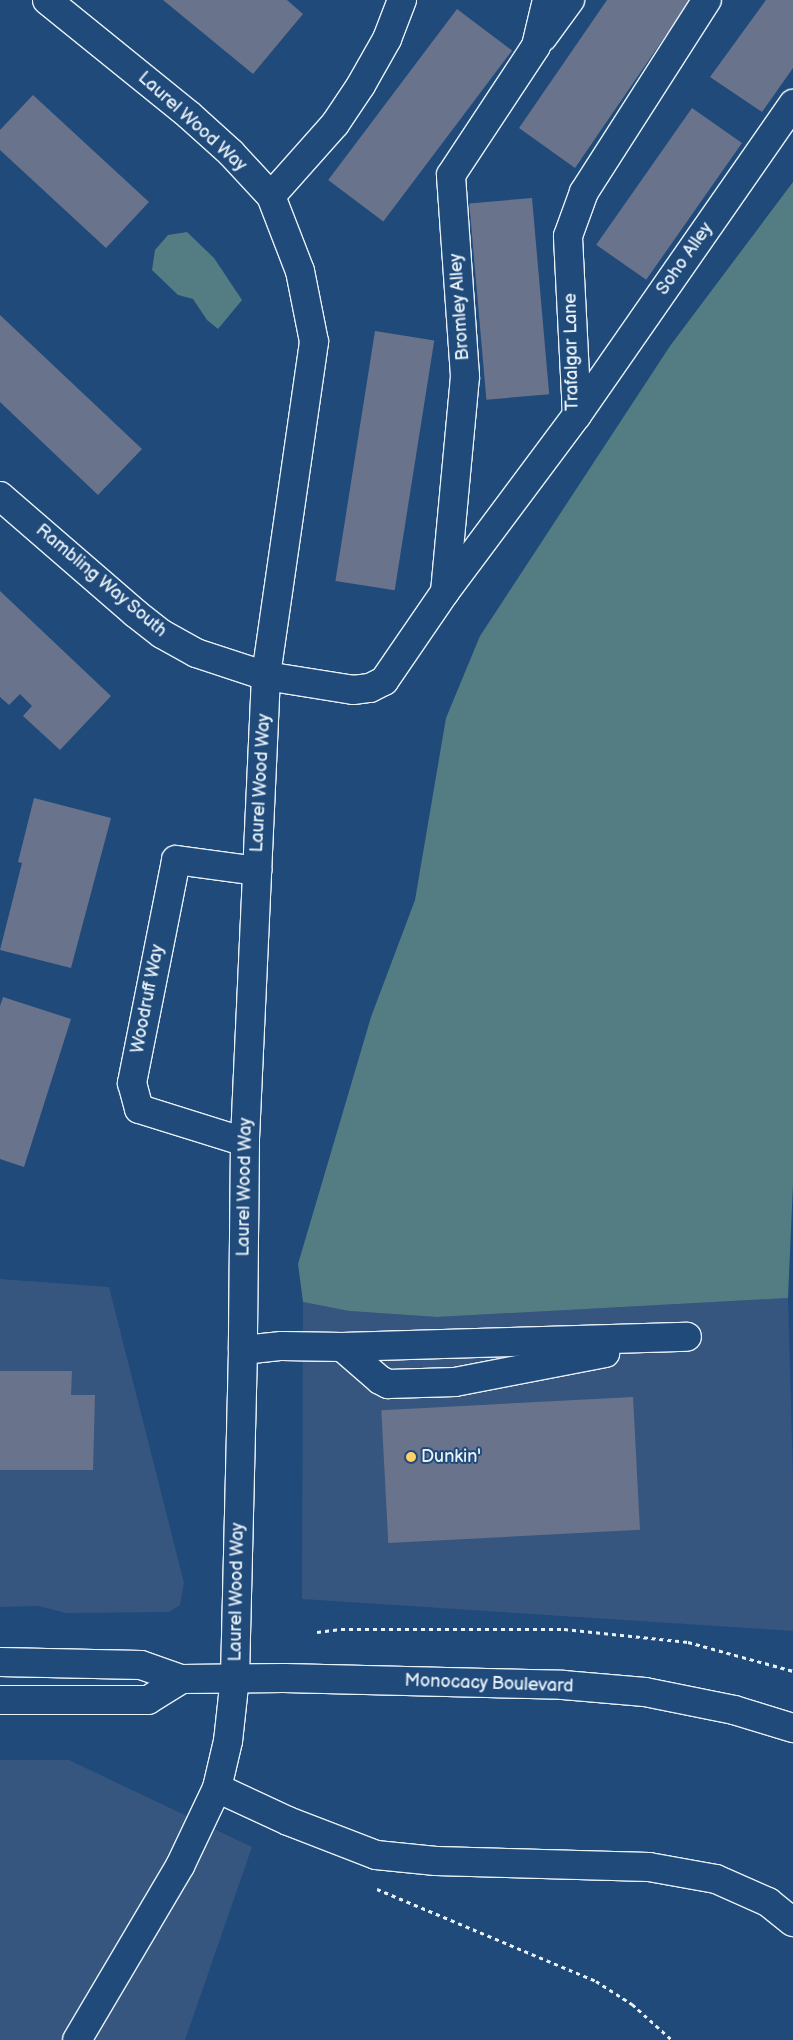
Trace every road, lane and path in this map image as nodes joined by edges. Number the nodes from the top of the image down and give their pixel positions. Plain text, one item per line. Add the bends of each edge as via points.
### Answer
1 (47, 0) edge
2 (402, 0) edge
3 (547, 0) edge
4 (570, 0) edge
5 (708, 0) edge
6 (536, 46) junction
7 (793, 104) edge
8 (271, 196) junction
9 (577, 415) junction
10 (0, 496) edge
11 (445, 592) junction
12 (266, 676) junction
13 (257, 871) junction
14 (245, 1142) junction
15 (342, 1347) junction
16 (243, 1350) junction
17 (318, 1632) dead end
18 (0, 1662) edge
19 (793, 1671) edge
20 (236, 1677) junction
21 (181, 1680) junction
22 (0, 1700) edge
23 (793, 1728) edge
24 (217, 1788) junction
25 (369, 1885) dead end
26 (793, 1922) edge
27 (77, 2040) edge
28 (672, 2040) edge

1 - 8 street, Laurel Wood Way via 189,115
2 - 8 street via 387,39 335,124
3 - 6 street, Bromley Alley
4 - 6 street, Bromley Alley
5 - 9 street, Trafalgar Lane via 584,192 568,236
6 - 11 street, Bromley Alley via 451,175 465,376
7 - 9 street, Soho Alley
8 - 12 street, Laurel Wood Way via 300,271 314,342
9 - 11 street, Trafalgar Lane
10 - 12 street, Rambling Way South via 162,634 196,653
11 - 12 street, Trafalgar Lane via 384,681 370,688 353,690
12 - 13 street, Laurel Wood Way
13 - 14 street, Laurel Wood Way
13 - 14 street, Woodruff Way via 176,860 132,1083 139,1109
14 - 16 street, Laurel Wood Way
15 - 15 street via 687,1337 445,1382 388,1384
15 - 16 street via 282,1346
16 - 20 street, Laurel Wood Way
17 - 19 path via 341,1628 564,1628 688,1642
18 - 21 street, Monocacy Boulevard via 141,1665
20 - 21 street, Monocacy Boulevard
20 - 23 street, Monocacy Boulevard via 564,1685 636,1691 734,1710
20 - 24 street, Laurel Wood Way via 228,1741
21 - 22 street, Monocacy Boulevard via 148,1700
24 - 26 street via 288,1821 376,1855 436,1861 649,1867 716,1880 768,1902
24 - 27 street, Laurel Wood Way via 180,1866
25 - 28 path via 596,1981 632,2004

